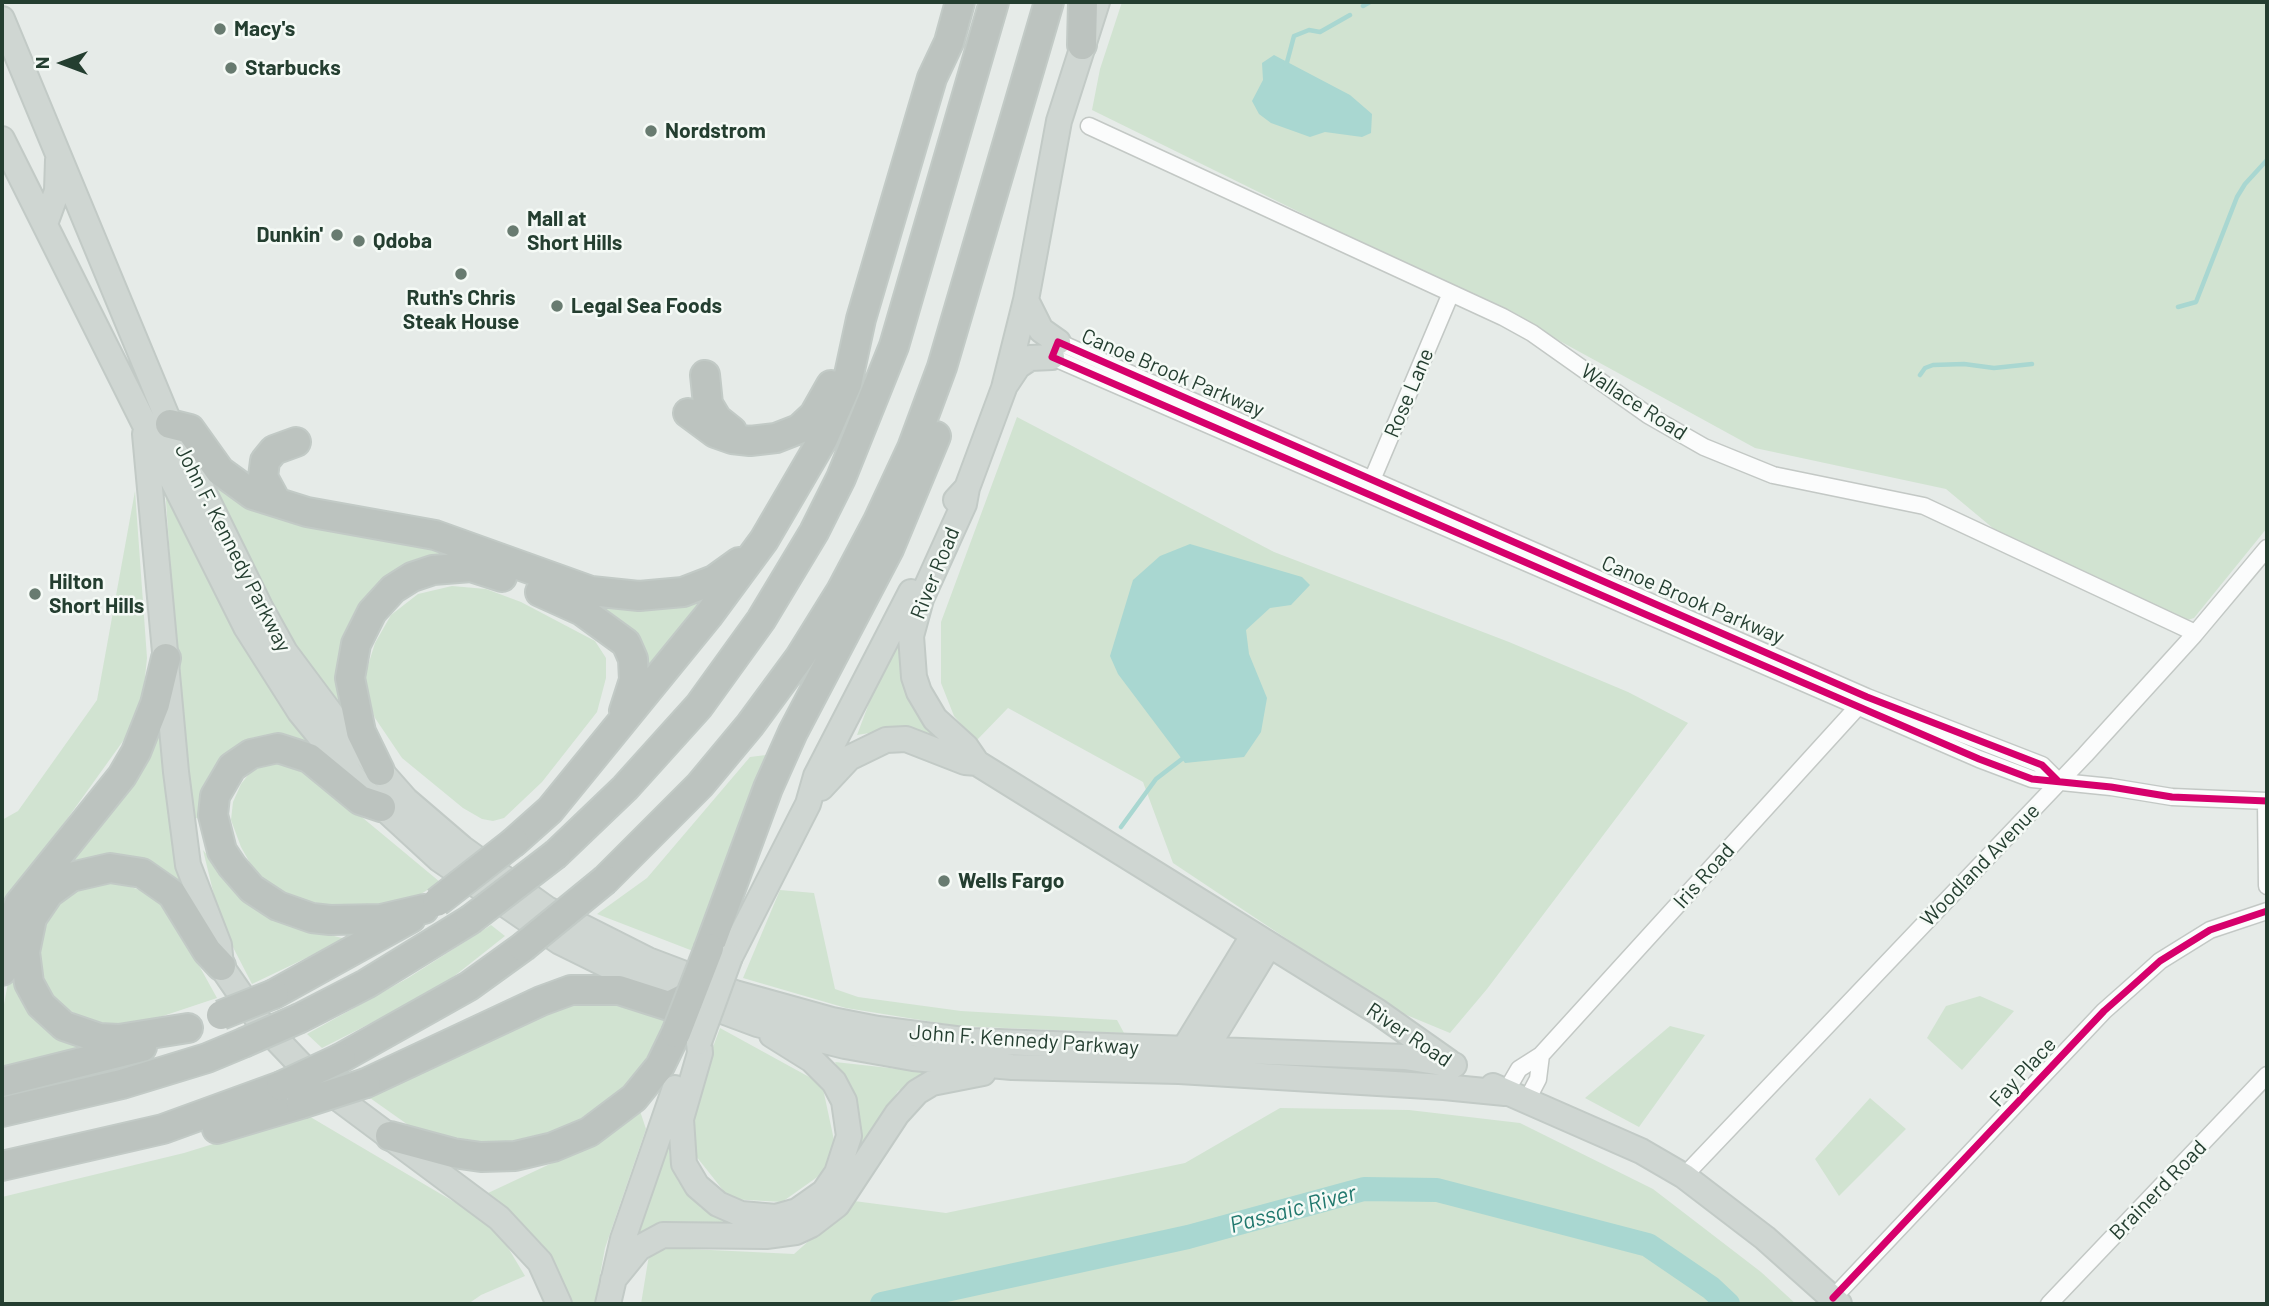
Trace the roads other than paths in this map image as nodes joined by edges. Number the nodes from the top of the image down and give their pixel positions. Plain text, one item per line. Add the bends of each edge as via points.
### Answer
1 (946, 2) edge
2 (960, 2) edge
3 (994, 2) edge
4 (1049, 2) edge
5 (1083, 2) edge
6 (1097, 2) edge
7 (2, 19) edge
8 (1082, 45) junction
9 (932, 78) junction
10 (1089, 126) dead end
11 (2, 139) edge
12 (59, 154) junction
13 (998, 177) junction
14 (87, 220) junction
15 (45, 224) junction
16 (64, 262) junction
17 (1451, 293) junction
18 (1026, 300) junction
19 (862, 319) junction
20 (1055, 350) junction
21 (705, 375) dead end
22 (1004, 388) junction
23 (688, 413) dead end
24 (143, 416) junction
25 (170, 424) junction
26 (757, 441) junction
27 (296, 442) dead end
28 (841, 478) junction
29 (1369, 486) junction
30 (967, 488) junction
31 (276, 501) junction
32 (764, 540) junction
33 (2267, 548) edge
34 (2194, 635) junction
35 (166, 658) junction
36 (1862, 703) junction
37 (617, 728) junction
38 (977, 763) junction
39 (380, 771) junction
40 (2058, 781) junction
41 (2267, 802) edge
42 (808, 804) junction
43 (381, 807) junction
44 (550, 810) junction
45 (2267, 886) edge
46 (1186, 893) junction
47 (430, 906) junction
48 (2267, 912) edge
49 (1261, 940) junction
50 (720, 953) junction
51 (221, 967) junction
52 (2, 971) edge
53 (1228, 976) junction
54 (685, 998) junction
55 (757, 1024) junction
56 (188, 1028) junction
57 (688, 1037) junction
58 (1541, 1055) junction
59 (1189, 1057) junction
60 (1454, 1065) junction
61 (1012, 1067) junction
62 (2267, 1075) edge
63 (2, 1082) edge
64 (291, 1095) junction
65 (1516, 1097) junction
66 (2, 1112) edge
67 (390, 1136) junction
68 (2, 1166) edge
69 (1684, 1176) junction
70 (610, 1292) edge
71 (1836, 1301) edge
72 (559, 1304) edge
73 (2049, 1304) edge

1 - 9 main road
2 - 9 highway via 949,42
3 - 28 highway via 894,346
4 - 13 highway
5 - 8 highway
6 - 8 main road
7 - 12 main road, John F. Kennedy Parkway
8 - 18 main road via 1059,121
9 - 19 highway
10 - 17 street, Wallace Road
11 - 15 main road, John F. Kennedy Parkway
12 - 14 main road, John F. Kennedy Parkway
12 - 15 main road via 57,191
13 - 50 highway via 956,374 915,491 768,788
13 - 64 highway, bridge via 928,407 878,521 800,657 741,735 700,785 605,880 523,947 469,986 341,1058
14 - 16 main road via 73,237
14 - 25 main road, John F. Kennedy Parkway
15 - 16 main road, John F. Kennedy Parkway
16 - 24 main road, John F. Kennedy Parkway
17 - 29 street, Rose Lane
17 - 34 street, Wallace Road via 1531,333 1647,415 1704,447 1773,475 1924,506
18 - 20 main road
18 - 22 main road
19 - 26 highway via 814,415 788,435
19 - 32 highway via 847,384 823,439
20 - 22 main road via 1018,366
20 - 29 street, Canoe Brook Parkway
21 - 26 highway via 705,391 717,419 731,431
22 - 30 main road
23 - 26 highway via 715,433
24 - 35 main road
24 - 43 main road, John F. Kennedy Parkway via 271,670 318,737
25 - 31 highway via 190,429 211,461 232,481 253,495
25 - 39 main road, John F. Kennedy Parkway via 285,652
27 - 31 highway via 274,450 265,461 263,477
28 - 44 highway via 680,679 573,796
28 - 66 highway, bridge via 791,572 738,654 666,743 556,854 470,920 300,1018 207,1058
29 - 36 street, Canoe Brook Parkway
30 - 38 main road, River Road via 915,617 911,663 926,706
30 - 42 main road via 955,500 816,776
31 - 32 highway via 307,512 435,535 572,586 639,596 694,589 731,568
32 - 37 highway
33 - 34 street, Woodland Avenue
34 - 40 street, Woodland Avenue
35 - 51 main road via 188,865 219,945
35 - 52 highway via 155,704 136,752 19,904
36 - 40 street, Canoe Brook Parkway via 2042,765
36 - 58 street, Iris Road
37 - 39 highway via 634,681 634,659 621,639 569,604 492,573 471,567 443,568 412,577 382,599 362,628 354,652 350,677 356,715
37 - 44 highway
38 - 42 main road, River Road via 906,740 886,740 849,758
38 - 46 main road, River Road
39 - 59 main road, John F. Kennedy Parkway via 434,825 547,909 648,960 735,993 832,1020 924,1036
40 - 41 street, Canoe Brook Parkway via 2172,797
40 - 69 street, Woodland Avenue
41 - 45 street
42 - 50 main road
43 - 47 highway via 360,800 309,758 278,748 251,754 232,767 215,796 213,815 222,851 232,866 252,889 278,906 330,920 381,919
43 - 54 main road, John F. Kennedy Parkway via 439,859 560,942
44 - 47 highway, bridge
46 - 49 main road, River Road
46 - 53 main road via 1219,926 1227,949
47 - 56 highway, bridge via 395,930 274,994
48 - 71 street, Fay Place via 2210,930 2160,961 2121,995
49 - 53 main road
49 - 59 main road
49 - 60 main road, River Road
50 - 57 highway, bridge
51 - 56 highway via 173,894 142,873 110,868 82,873 49,893 32,918 25,951 27,975 41,1005 64,1026 99,1038 119,1039
51 - 67 main road via 296,1063
53 - 59 main road
54 - 55 main road, John F. Kennedy Parkway
54 - 64 highway, bridge via 669,1006 619,990 571,990 366,1083
55 - 57 main road via 826,1072 844,1101 849,1124 847,1149 831,1183 816,1199 786,1215 753,1217 729,1210 708,1197 690,1175 680,1127 700,1053
55 - 61 main road, John F. Kennedy Parkway via 913,1058
56 - 63 highway via 121,1054
57 - 67 highway via 634,1098 589,1132 553,1147 515,1156 481,1157
57 - 70 main road via 690,1051 645,1168
58 - 65 street, Iris Road via 1538,1079
58 - 65 street, Iris Road via 1519,1069
59 - 60 main road, John F. Kennedy Parkway via 1405,1057
59 - 61 main road, John F. Kennedy Parkway
59 - 65 main road, John F. Kennedy Parkway
60 - 65 main road, River Road
61 - 70 main road via 947,1079 917,1092 897,1114 845,1196 811,1225 766,1237 663,1235 639,1248
62 - 73 street, Brainerd Road
64 - 68 highway
65 - 69 main road, River Road via 1641,1151
67 - 72 main road via 499,1218 540,1262
69 - 71 main road, River Road via 1765,1238

